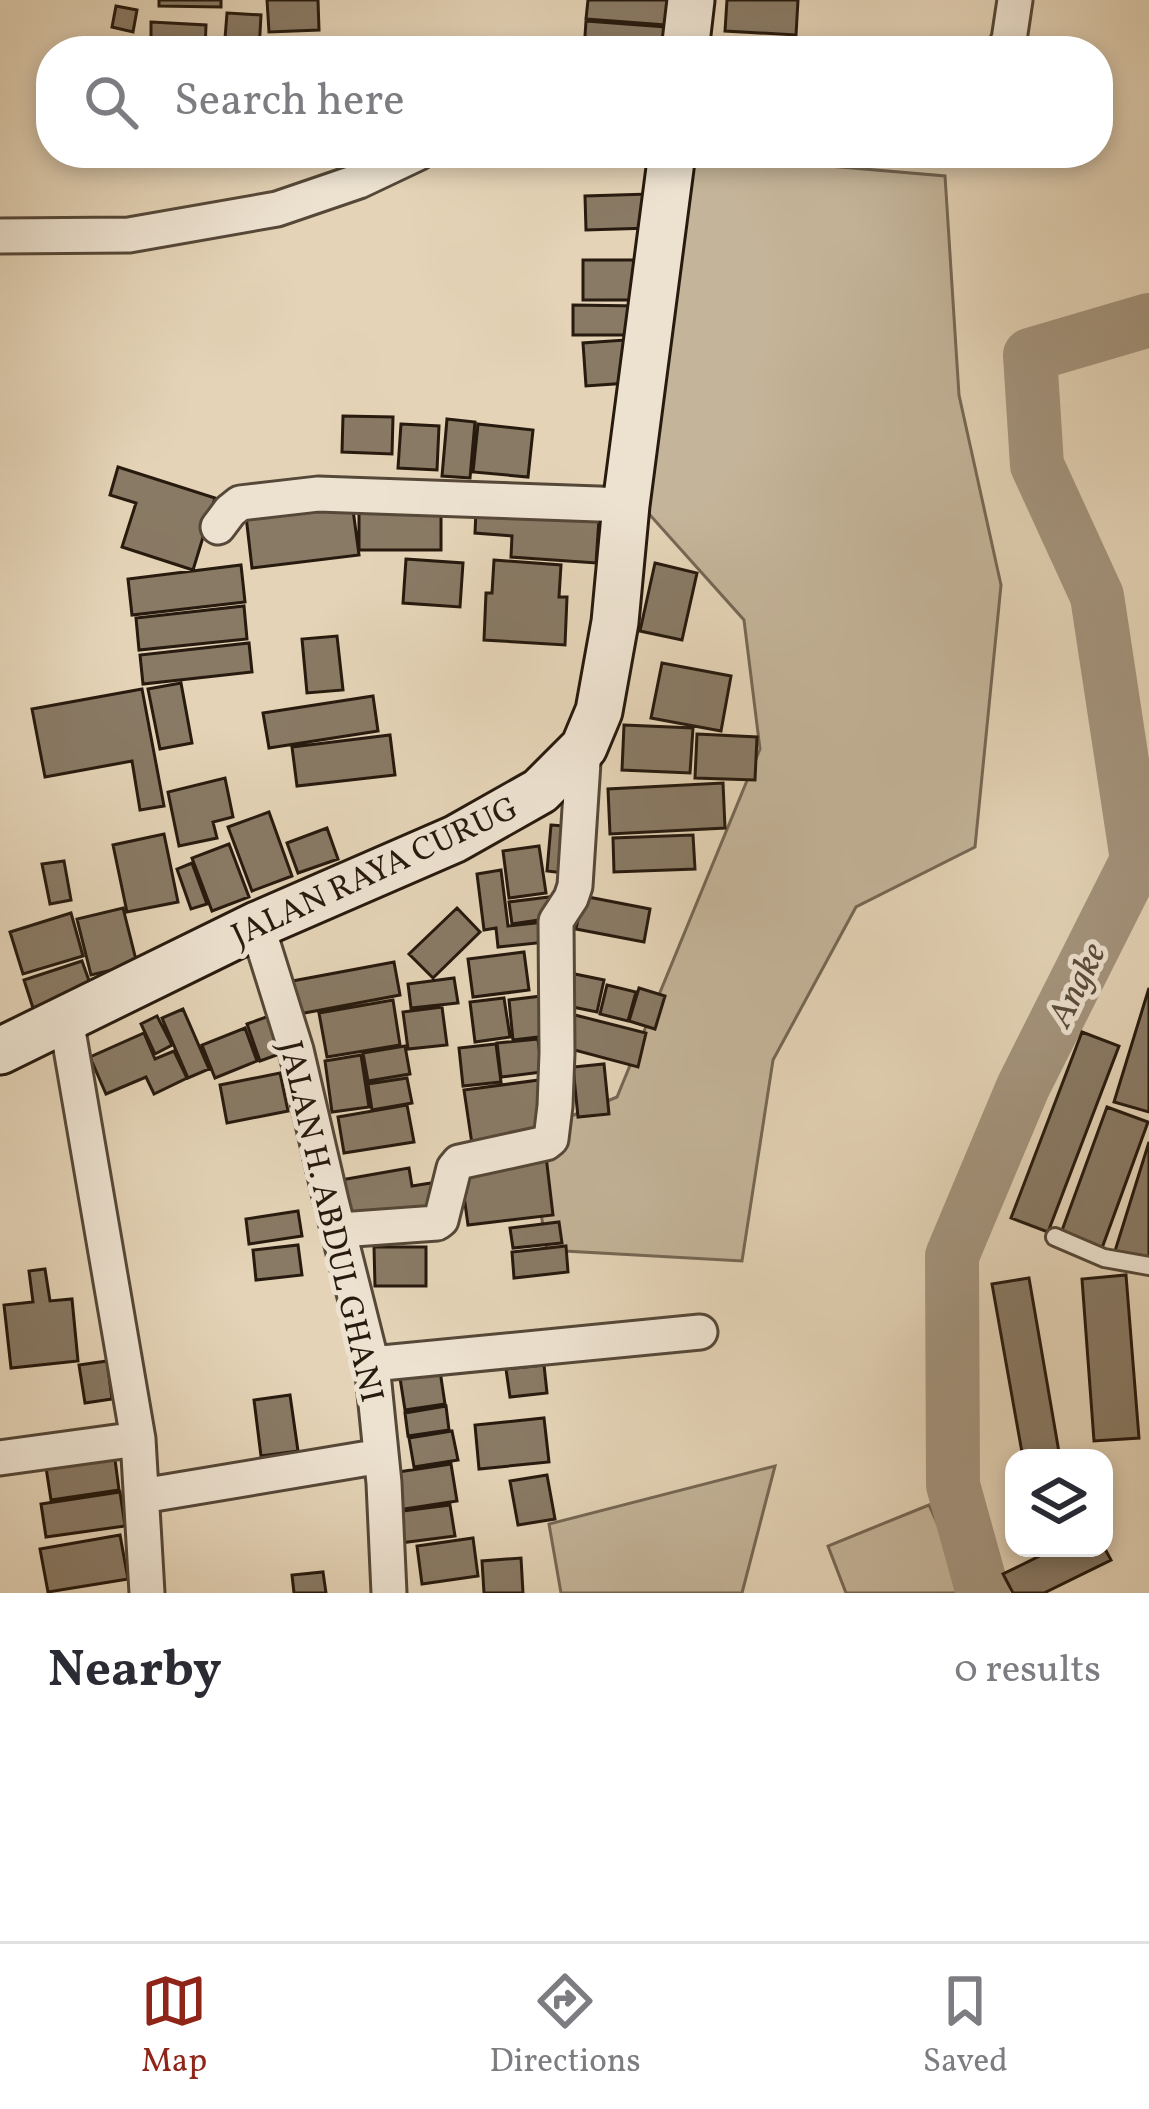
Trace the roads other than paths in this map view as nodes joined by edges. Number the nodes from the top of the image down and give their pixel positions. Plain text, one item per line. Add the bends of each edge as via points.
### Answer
1 (691, 0) edge
2 (1015, 0) edge
3 (687, 36) edge
4 (1010, 36) edge
5 (386, 168) edge
6 (670, 168) edge
7 (0, 236) edge
8 (626, 505) junction
9 (218, 526) dead end
10 (584, 747) junction
11 (257, 925) junction
12 (66, 1019) junction
13 (0, 1052) edge
14 (340, 1230) junction
15 (1055, 1237) dead end
16 (1149, 1266) edge
17 (700, 1332) dead end
18 (372, 1364) junction
19 (138, 1439) junction
20 (381, 1456) junction
21 (0, 1458) edge
22 (142, 1496) junction
23 (147, 1593) edge
24 (389, 1593) edge

1 - 3 main road
2 - 4 street
5 - 7 street via 278,209 129,235
6 - 8 main road, JALAN RAYA CURUG
8 - 9 street via 318,494 240,503
8 - 10 main road, JALAN RAYA CURUG via 615,622
10 - 11 main road, JALAN RAYA CURUG via 540,790 490,819
10 - 14 street via 575,886 556,921 550,1139 459,1162 436,1223
11 - 12 main road, JALAN RAYA CURUG
11 - 14 street, JALAN H. ABDUL GHANI
12 - 13 main road, JALAN RAYA CURUG
12 - 19 street
14 - 18 street, JALAN H. ABDUL GHANI
15 - 16 lane
17 - 18 street
18 - 20 street, JALAN H. ABDUL GHANI
19 - 21 street
19 - 22 street
20 - 22 street
20 - 24 street, JALAN H. ABDUL GHANI
22 - 23 street

